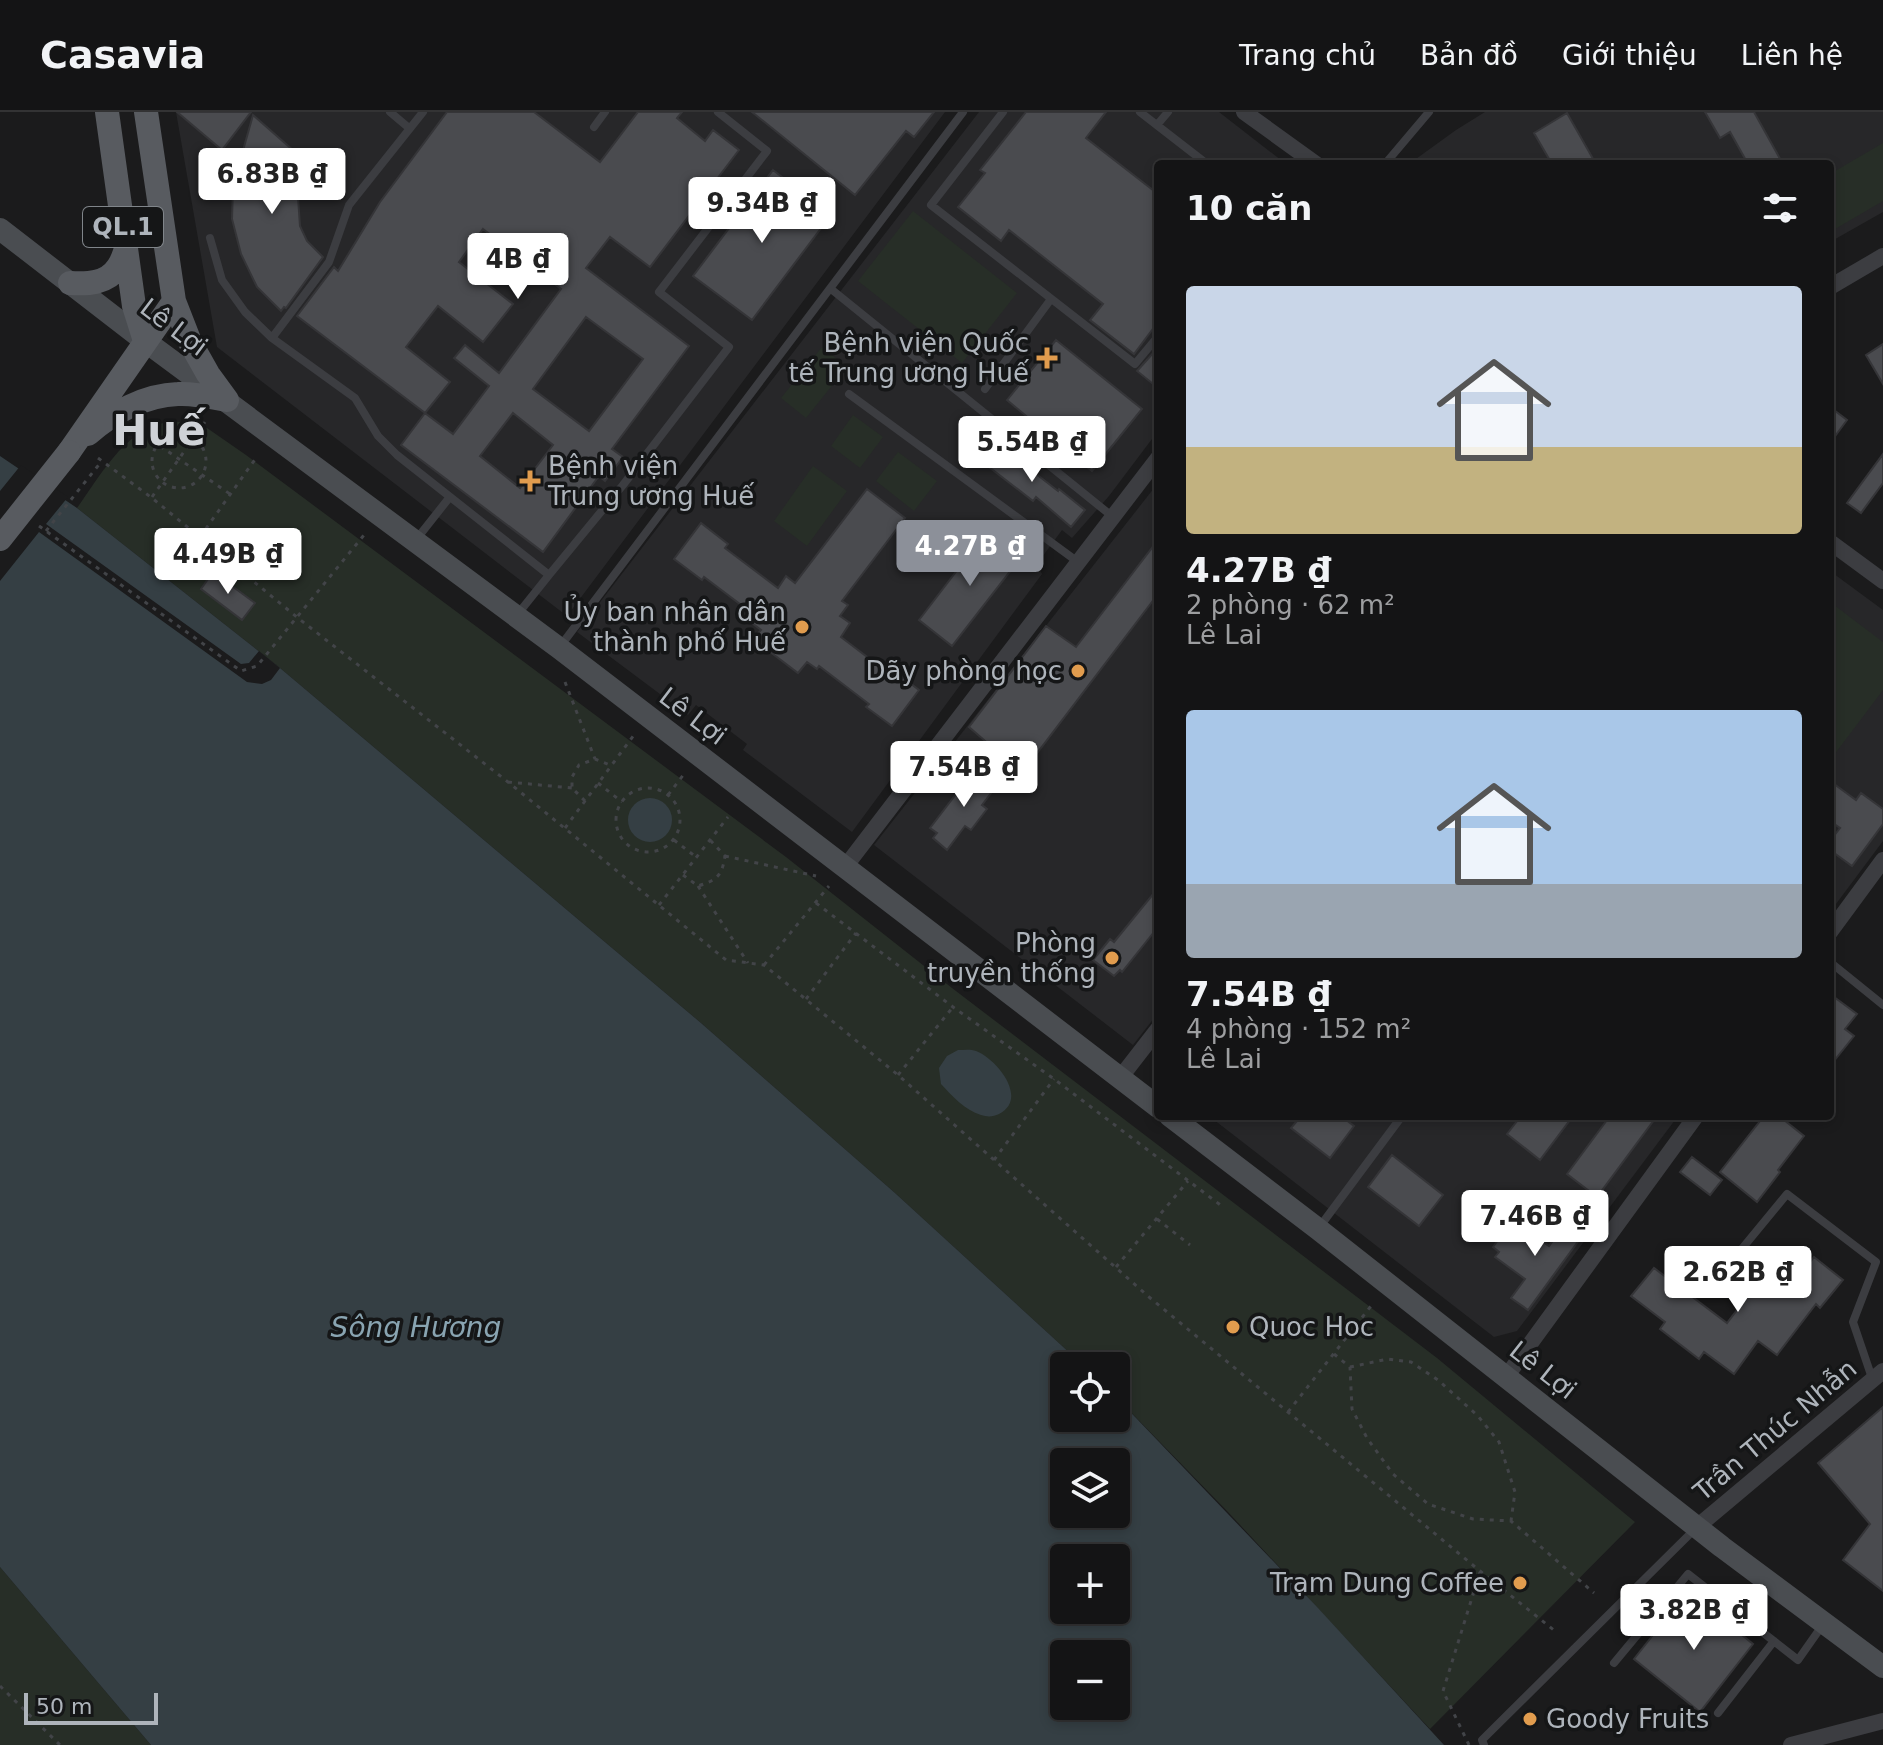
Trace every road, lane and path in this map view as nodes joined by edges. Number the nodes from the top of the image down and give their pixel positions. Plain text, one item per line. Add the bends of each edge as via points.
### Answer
1 (107, 112) edge
2 (146, 112) edge
3 (390, 112) edge
4 (423, 112) edge
5 (605, 112) edge
6 (718, 112) edge
7 (963, 112) edge
8 (1003, 112) edge
9 (1140, 112) edge
10 (1168, 112) edge
11 (1244, 112) edge
12 (1429, 112) edge
13 (1157, 125) junction
14 (594, 127) dead end
15 (409, 128) junction
16 (1202, 160) edge
17 (1310, 160) edge
18 (1388, 160) edge
19 (0, 229) edge
20 (210, 238) dead end
21 (126, 249) junction
22 (1883, 256) edge
23 (70, 283) junction
24 (1834, 285) edge
25 (831, 289) junction
26 (1051, 299) junction
27 (174, 301) junction
28 (272, 338) junction
29 (145, 341) junction
30 (1154, 341) edge
31 (985, 389) dead end
32 (849, 394) dead end
33 (227, 400) junction
34 (205, 422) dead end
35 (139, 425) dead end
36 (194, 438) junction
37 (157, 444) junction
38 (69, 452) junction
39 (256, 458) dead end
40 (178, 459) junction
41 (1154, 463) edge
42 (202, 475) junction
43 (162, 481) junction
44 (230, 494) junction
45 (152, 498) junction
46 (449, 498) junction
47 (1113, 517) junction
48 (364, 535) dead end
49 (200, 537) junction
50 (0, 539) edge
51 (415, 541) junction
52 (1834, 545) edge
53 (1078, 562) junction
54 (549, 575) junction
55 (1883, 581) edge
56 (516, 617) junction
57 (298, 618) junction
58 (559, 648) junction
59 (565, 682) dead end
60 (634, 735) dead end
61 (595, 759) junction
62 (611, 766) junction
63 (684, 774) dead end
64 (508, 782) junction
65 (598, 783) junction
66 (572, 788) junction
67 (668, 795) junction
68 (585, 801) junction
69 (622, 802) junction
70 (728, 817) dead end
71 (565, 828) junction
72 (674, 839) junction
73 (710, 840) junction
74 (725, 856) junction
75 (696, 857) junction
76 (1883, 860) edge
77 (845, 867) junction
78 (683, 875) junction
79 (816, 876) dead end
80 (698, 886) junction
81 (829, 886) dead end
82 (816, 903) junction
83 (659, 905) junction
84 (1834, 927) edge
85 (856, 933) junction
86 (748, 963) junction
87 (764, 965) junction
88 (1834, 965) edge
89 (806, 999) junction
90 (1883, 1005) edge
91 (953, 1007) junction
92 (1154, 1034) edge
93 (898, 1075) junction
94 (1120, 1078) junction
95 (1054, 1079) junction
96 (1154, 1104) edge
97 (1175, 1120) edge
98 (1399, 1120) edge
99 (1693, 1120) edge
100 (994, 1160) junction
101 (1189, 1180) junction
102 (1223, 1207) dead end
103 (1157, 1219) junction
104 (1318, 1229) junction
105 (1190, 1245) dead end
106 (1731, 1262) dead end
107 (1116, 1267) junction
108 (1371, 1306) dead end
109 (1334, 1354) junction
110 (1350, 1367) junction
111 (1878, 1375) edge
112 (1506, 1377) junction
113 (1288, 1412) junction
114 (1511, 1521) junction
115 (1697, 1527) junction
116 (1480, 1571) junction
117 (1594, 1593) dead end
118 (1824, 1623) junction
119 (1555, 1631) dead end
120 (1774, 1641) junction
121 (1614, 1663) dead end
122 (1883, 1667) edge
123 (0, 1686) edge
124 (1718, 1713) dead end
125 (1883, 1721) edge
126 (60, 1745) edge
127 (1469, 1745) edge
128 (1484, 1745) edge
129 (1791, 1745) edge

1 - 21 main road, QL.1
2 - 27 main road, QL.1
3 - 15 lane
4 - 15 lane
5 - 14 lane
6 - 54 lane via 767,151 659,292 729,347
7 - 25 lane
8 - 26 lane via 931,205
9 - 13 lane
10 - 13 lane
11 - 17 street
12 - 18 lane
13 - 16 lane
15 - 28 lane via 349,205 329,262
19 - 23 main road, Lê Lợi
20 - 28 lane via 222,280
21 - 23 main road via 111,275 88,284
21 - 29 main road, QL.1
22 - 24 street
23 - 29 main road, Lê Lợi
25 - 47 lane
25 - 58 lane
26 - 30 lane via 1135,364
26 - 31 lane
27 - 29 main road
27 - 33 main road via 190,342
28 - 46 lane via 355,398 378,436
29 - 33 main road, Lê Lợi
29 - 38 main road
32 - 53 lane
33 - 38 main road via 176,394 152,398 97,426
33 - 51 main road, Lê Lợi
34 - 36 path
35 - 37 path
36 - 37 path via 173,435
36 - 40 path
36 - 42 path via 206,458
37 - 40 path
37 - 43 path via 152,462
38 - 50 main road, bridge
39 - 44 path
40 - 42 path
40 - 43 path
41 - 47 street
42 - 43 path via 181,488
42 - 44 path
43 - 45 path
44 - 49 path
45 - 49 path
45 - 57 path via 100,459 46,531 241,671 257,666
46 - 51 lane
46 - 54 lane
47 - 53 street
48 - 57 path
49 - 57 path
51 - 56 main road, Lê Lợi
52 - 55 street
53 - 77 street
54 - 56 lane
56 - 58 main road, Lê Lợi
57 - 64 path
58 - 77 main road, Lê Lợi
59 - 61 path
60 - 62 path
61 - 62 path
61 - 66 path via 579,765
62 - 65 path
63 - 67 path
64 - 66 path
64 - 71 path
65 - 68 path
65 - 69 path
66 - 68 path
67 - 69 path via 647,788
67 - 72 path via 679,814
68 - 71 path
69 - 72 path via 616,823 632,848 661,850
70 - 73 path
71 - 83 path
72 - 75 path
73 - 74 path
73 - 75 path
74 - 79 path
74 - 80 path via 714,881
75 - 78 path
76 - 84 street
77 - 94 main road, Lê Lợi
78 - 80 path
78 - 83 path
80 - 86 path
81 - 82 path
82 - 85 path
82 - 87 path
83 - 86 path via 726,960
85 - 89 path
85 - 91 path
86 - 87 path
87 - 89 path
88 - 90 lane
89 - 93 path
91 - 93 path
91 - 95 path
92 - 94 street
93 - 100 path
94 - 96 main road, Lê Lợi
95 - 100 path
95 - 101 path
97 - 104 main road, Lê Lợi
98 - 104 lane
99 - 112 street
100 - 107 path
101 - 102 path
101 - 103 path
103 - 105 path
103 - 107 path
104 - 112 main road, Lê Lợi
106 - 111 lane via 1787,1194 1876,1262 1853,1322
107 - 113 path
108 - 109 path
109 - 110 path
109 - 113 path
110 - 114 path via 1352,1409 1393,1474 1428,1504 1473,1519
110 - 114 path via 1388,1359 1411,1362 1478,1416 1499,1442 1515,1492
111 - 115 street, Trần Thúc Nhẫn
112 - 115 main road, Lê Lợi
113 - 116 path
114 - 117 path
115 - 118 main road, Lê Lợi
115 - 128 lane via 1482,1740
116 - 119 path
116 - 127 path via 1443,1691
118 - 120 lane via 1798,1660
118 - 122 main road, Lê Lợi
120 - 121 lane via 1688,1574
120 - 124 lane
123 - 126 path
125 - 129 street

